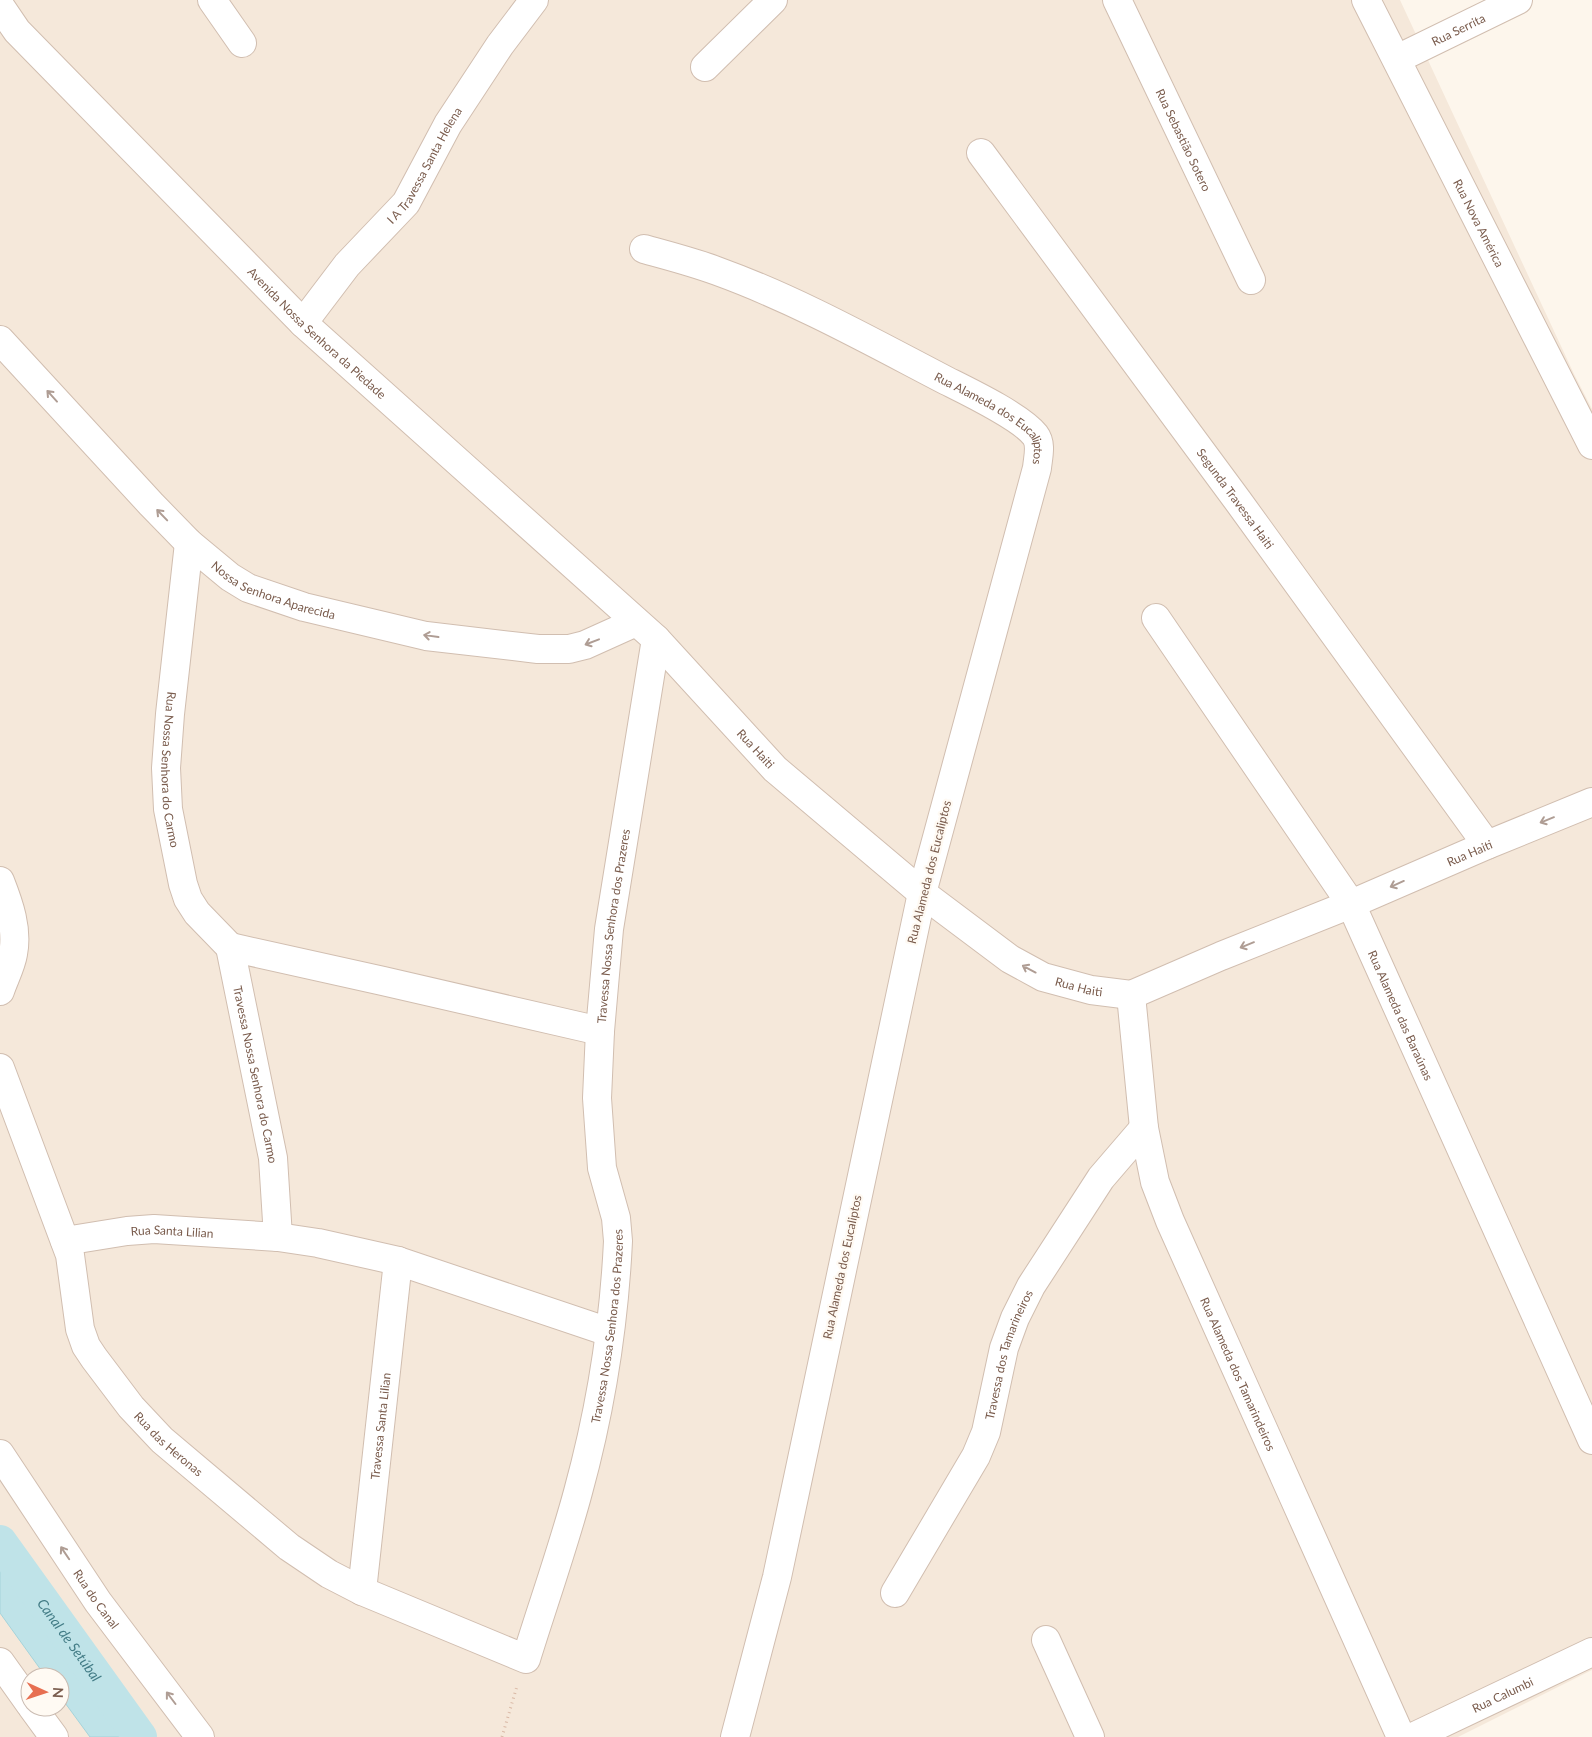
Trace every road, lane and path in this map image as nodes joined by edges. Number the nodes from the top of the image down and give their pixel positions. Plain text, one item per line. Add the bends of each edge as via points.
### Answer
1 (212, 0) edge
2 (534, 0) edge
3 (773, 0) edge
4 (1117, 0) edge
5 (1366, 0) edge
6 (1518, 0) edge
7 (0, 6) edge
8 (242, 44) dead end
9 (1396, 59) junction
10 (704, 67) dead end
11 (981, 153) dead end
12 (644, 248) dead end
13 (1251, 280) dead end
14 (303, 323) junction
15 (0, 340) edge
16 (1592, 445) edge
17 (189, 543) junction
18 (1156, 618) dead end
19 (636, 622) junction
20 (656, 639) junction
21 (1592, 802) edge
22 (1487, 844) junction
23 (0, 881) edge
24 (922, 892) junction
25 (1351, 904) junction
26 (230, 947) junction
27 (0, 991) edge
28 (1131, 995) junction
29 (600, 1032) junction
30 (0, 1068) edge
31 (1144, 1128) junction
32 (278, 1237) junction
33 (65, 1240) junction
34 (398, 1261) junction
35 (609, 1332) junction
36 (1592, 1440) edge
37 (0, 1454) edge
38 (362, 1591) junction
39 (895, 1594) dead end
40 (1046, 1640) dead end
41 (1592, 1652) edge
42 (526, 1659) junction
43 (0, 1662) edge
44 (20, 1690) edge
45 (39, 1717) edge
46 (54, 1737) edge
47 (200, 1737) edge
48 (502, 1737) edge
49 (735, 1737) edge
50 (1090, 1737) edge
51 (1401, 1737) edge
52 (1413, 1737) edge

1 - 8 street
2 - 14 street, I A Travessa Santa Helena via 448,124 406,203 347,265
3 - 10 street
4 - 13 street, Rua Sebastião Sotero
5 - 9 street, Rua Nova América
6 - 9 street, Rua Serrita
7 - 14 street, Avenida Nossa Senhora da Piedade via 17,31
9 - 16 street, Rua Nova América
11 - 22 street, Segunda Travessa Haiti
12 - 24 street, Rua Alameda dos Eucaliptos via 717,271 779,296 851,331 1024,424 1039,442 1037,468
14 - 19 street, Avenida Nossa Senhora da Piedade
17 -> 15 street, Nossa Senhora Aparecida
19 -> 17 street, Nossa Senhora Aparecida via 570,649 538,649 426,636 304,606 248,588
17 - 26 street, Rua Nossa Senhora do Carmo via 170,714 166,768 168,810 188,899 196,913
18 - 25 street, Rua Alameda das Baraúnas
19 - 20 street, Avenida Nossa Senhora da Piedade
20 - 24 street, Rua Haiti via 775,769
20 - 29 street, Travessa Nossa Senhora dos Prazeres via 609,929
21 -> 22 street, Rua Haiti
22 -> 25 street, Rua Haiti
23 - 27 street via 12,916 14,941 13,955
28 -> 24 street, Rua Haiti via 1091,990 1043,977 1010,959
24 - 49 street, Rua Alameda dos Eucaliptos via 777,1577
25 -> 28 street, Rua Haiti
25 - 36 street, Rua Alameda das Baraúnas
26 - 29 street
26 - 32 street, Travessa Nossa Senhora do Carmo via 273,1158
28 - 31 street, Rua Alameda dos Tamarindeiros
29 - 35 street, Travessa Nossa Senhora dos Prazeres via 597,1098 602,1168 616,1218 618,1241
30 - 33 street, Rua das Heronas
31 - 39 street, Travessa dos Tamarineiros via 1101,1178 1031,1286 1004,1348 986,1432 976,1456
31 - 51 street, Rua Alameda dos Tamarindeiros via 1155,1182 1170,1221
32 - 33 street, Rua Santa Lilian via 154,1229
32 - 34 street
33 - 38 street, Rua das Heronas via 83,1338 131,1407 162,1440 289,1547
34 - 35 street
34 - 38 street, Travessa Santa Lilian
35 - 42 street, Travessa Nossa Senhora dos Prazeres via 594,1429 578,1492
47 -> 37 street, Rua do Canal via 98,1602
38 - 42 street, Rua das Heronas
40 - 50 street
41 - 52 street, Rua Calumbi
42 - 48 path
43 - 44 street
45 - 46 street

